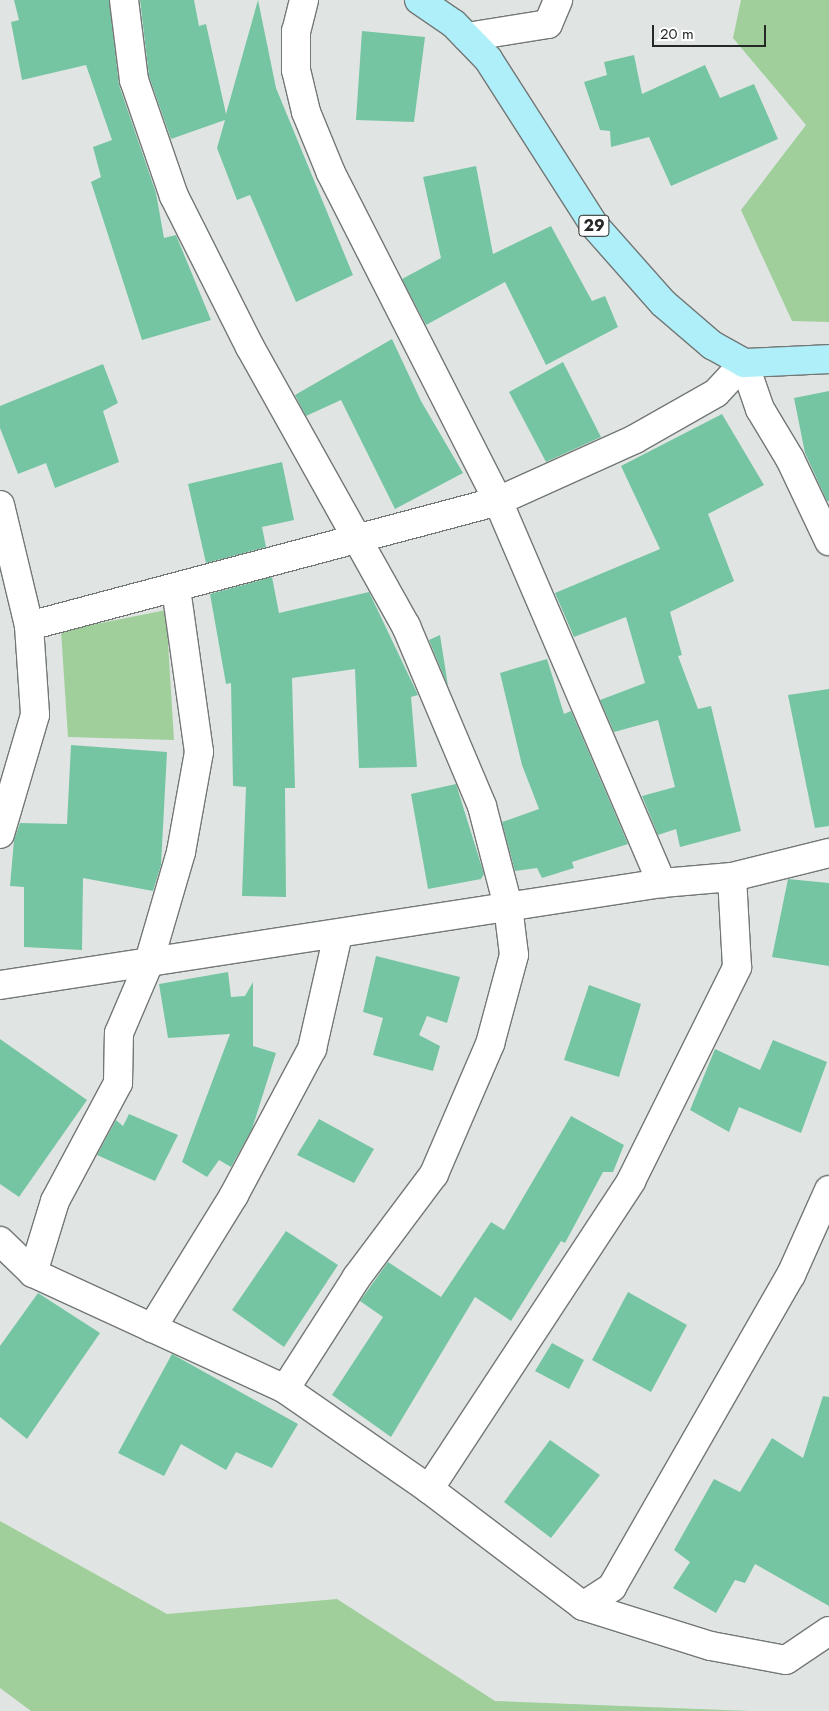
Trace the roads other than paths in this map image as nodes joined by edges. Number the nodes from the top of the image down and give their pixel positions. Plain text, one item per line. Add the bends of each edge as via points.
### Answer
1 (124, 0) edge
2 (304, 0) edge
3 (419, 0) edge
4 (558, 0) edge
5 (467, 37) junction
6 (829, 359) edge
7 (744, 363) junction
8 (498, 501) junction
9 (0, 505) edge
10 (829, 541) edge
11 (357, 542) junction
12 (176, 588) junction
13 (29, 626) junction
14 (0, 834) edge
15 (829, 853) edge
16 (732, 877) junction
17 (662, 883) junction
18 (508, 906) junction
19 (338, 935) junction
20 (148, 965) junction
21 (0, 985) edge
22 (829, 1190) edge
23 (0, 1241) edge
24 (34, 1273) junction
25 (152, 1328) junction
26 (285, 1389) junction
27 (430, 1489) junction
28 (583, 1606) junction
29 (829, 1631) edge

1 - 11 street via 134,80 174,196 250,347
2 - 8 street via 296,31 296,70 306,112 331,173
3 - 5 main road, 29
4 - 5 street via 548,24
5 - 7 main road, 29 via 519,102 594,225 627,267 712,345
6 - 7 main road
7 - 8 street via 716,393 635,439
7 - 10 street via 760,409 790,459
8 - 11 street
8 - 17 street
9 - 13 street
11 - 12 street
11 - 18 street via 406,626 452,732 482,806
12 - 13 street
12 - 20 street via 198,752 181,852
13 - 14 street via 35,715
15 - 16 street
16 - 17 street
16 - 27 street via 737,967 630,1181
17 - 18 street
18 - 19 street
18 - 26 street via 514,955 490,1044 434,1174 356,1277
19 - 20 street
19 - 25 street via 312,1049 234,1195
20 - 21 street
20 - 24 street via 119,1033 118,1084 55,1201
22 - 28 street via 791,1275 612,1586
23 - 24 street
24 - 25 street
25 - 26 street
26 - 27 street
27 - 28 street
28 - 29 street via 711,1646 786,1660

